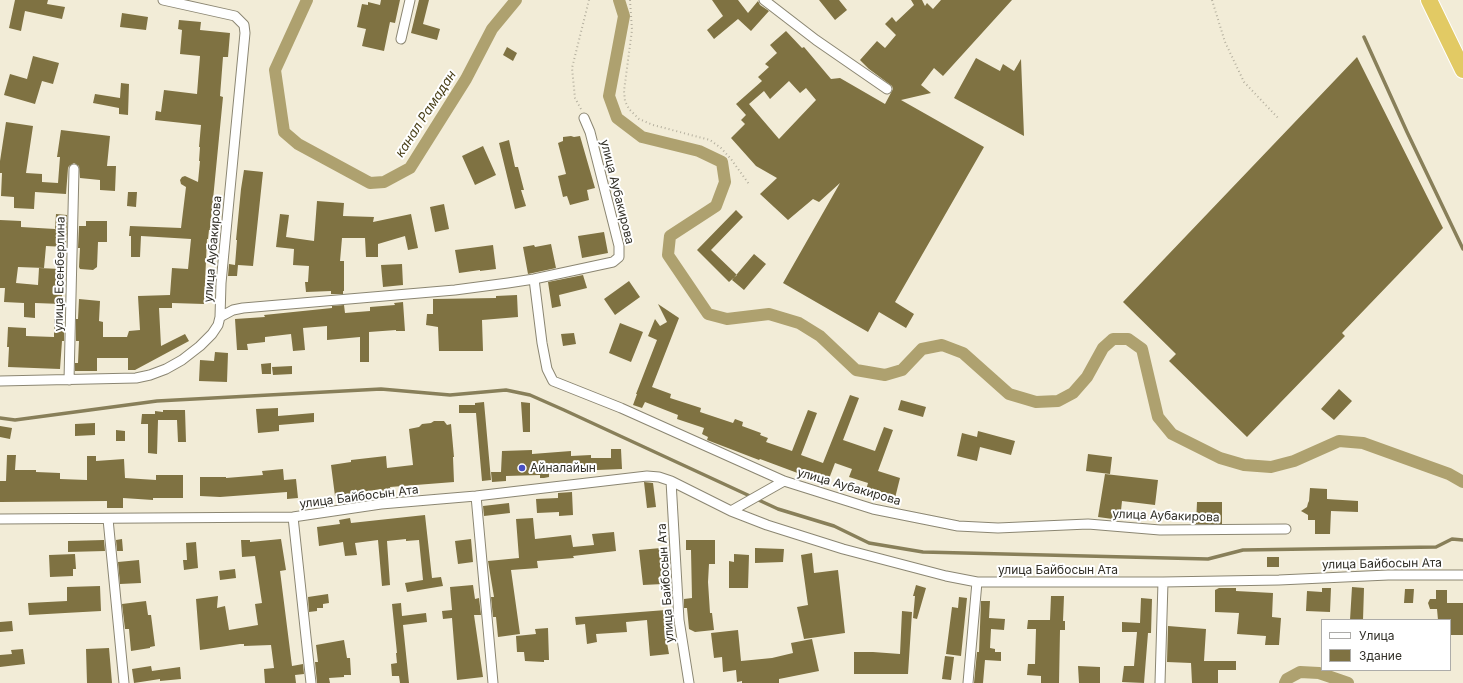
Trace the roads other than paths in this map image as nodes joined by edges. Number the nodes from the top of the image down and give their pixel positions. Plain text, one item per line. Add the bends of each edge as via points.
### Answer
1 (163, 0) edge
2 (410, 0) edge
3 (764, 0) edge
4 (1430, 0) edge
5 (401, 38) dead end
6 (1463, 70) edge
7 (887, 89) dead end
8 (584, 118) road end
9 (74, 169) dead end
10 (534, 279) junction
11 (220, 317) junction
12 (69, 380) junction
13 (0, 381) edge
14 (671, 481) junction
15 (784, 481) junction
16 (476, 496) junction
17 (731, 510) junction
18 (293, 517) junction
19 (0, 519) edge
20 (108, 519) junction
21 (1286, 529) dead end
22 (1463, 575) edge
23 (977, 582) junction
24 (1163, 582) junction
25 (124, 683) edge
26 (311, 683) edge
27 (492, 683) edge
28 (689, 683) edge
29 (968, 683) edge
30 (1160, 683) edge

1 - 11 street, улица Аубакирова via 235,16 244,25
2 - 5 street
3 - 7 street
4 - 6 highway
8 - 10 street, улица Аубакирова via 620,246 619,257 613,262
9 - 12 street, улица Есенберлина
10 - 11 street, улица Аубакирова via 455,290 243,308
10 - 15 street, улица Аубакирова via 545,362 553,381
11 - 12 street via 212,334 200,346 166,369 136,378
12 - 13 street
14 - 16 street, улица Байбосын Ата via 647,476
14 - 17 street, улица Байбосын Ата
14 - 28 street, улица Байбосын Ата via 679,620
15 - 17 street
15 - 21 street, улица Аубакирова via 873,509 958,526 998,528 1088,524 1160,530
16 - 18 street, улица Байбосын Ата via 380,504
16 - 27 street
17 - 23 street, улица Байбосын Ата via 766,525 865,556
18 - 20 street, улица Байбосын Ата
18 - 26 street, улица Байбосын Ата
19 - 20 street, улица Байбосын Ата
20 - 25 street
22 - 24 street, улица Байбосын Ата
23 - 24 street, улица Байбосын Ата
23 - 29 street
24 - 30 street

